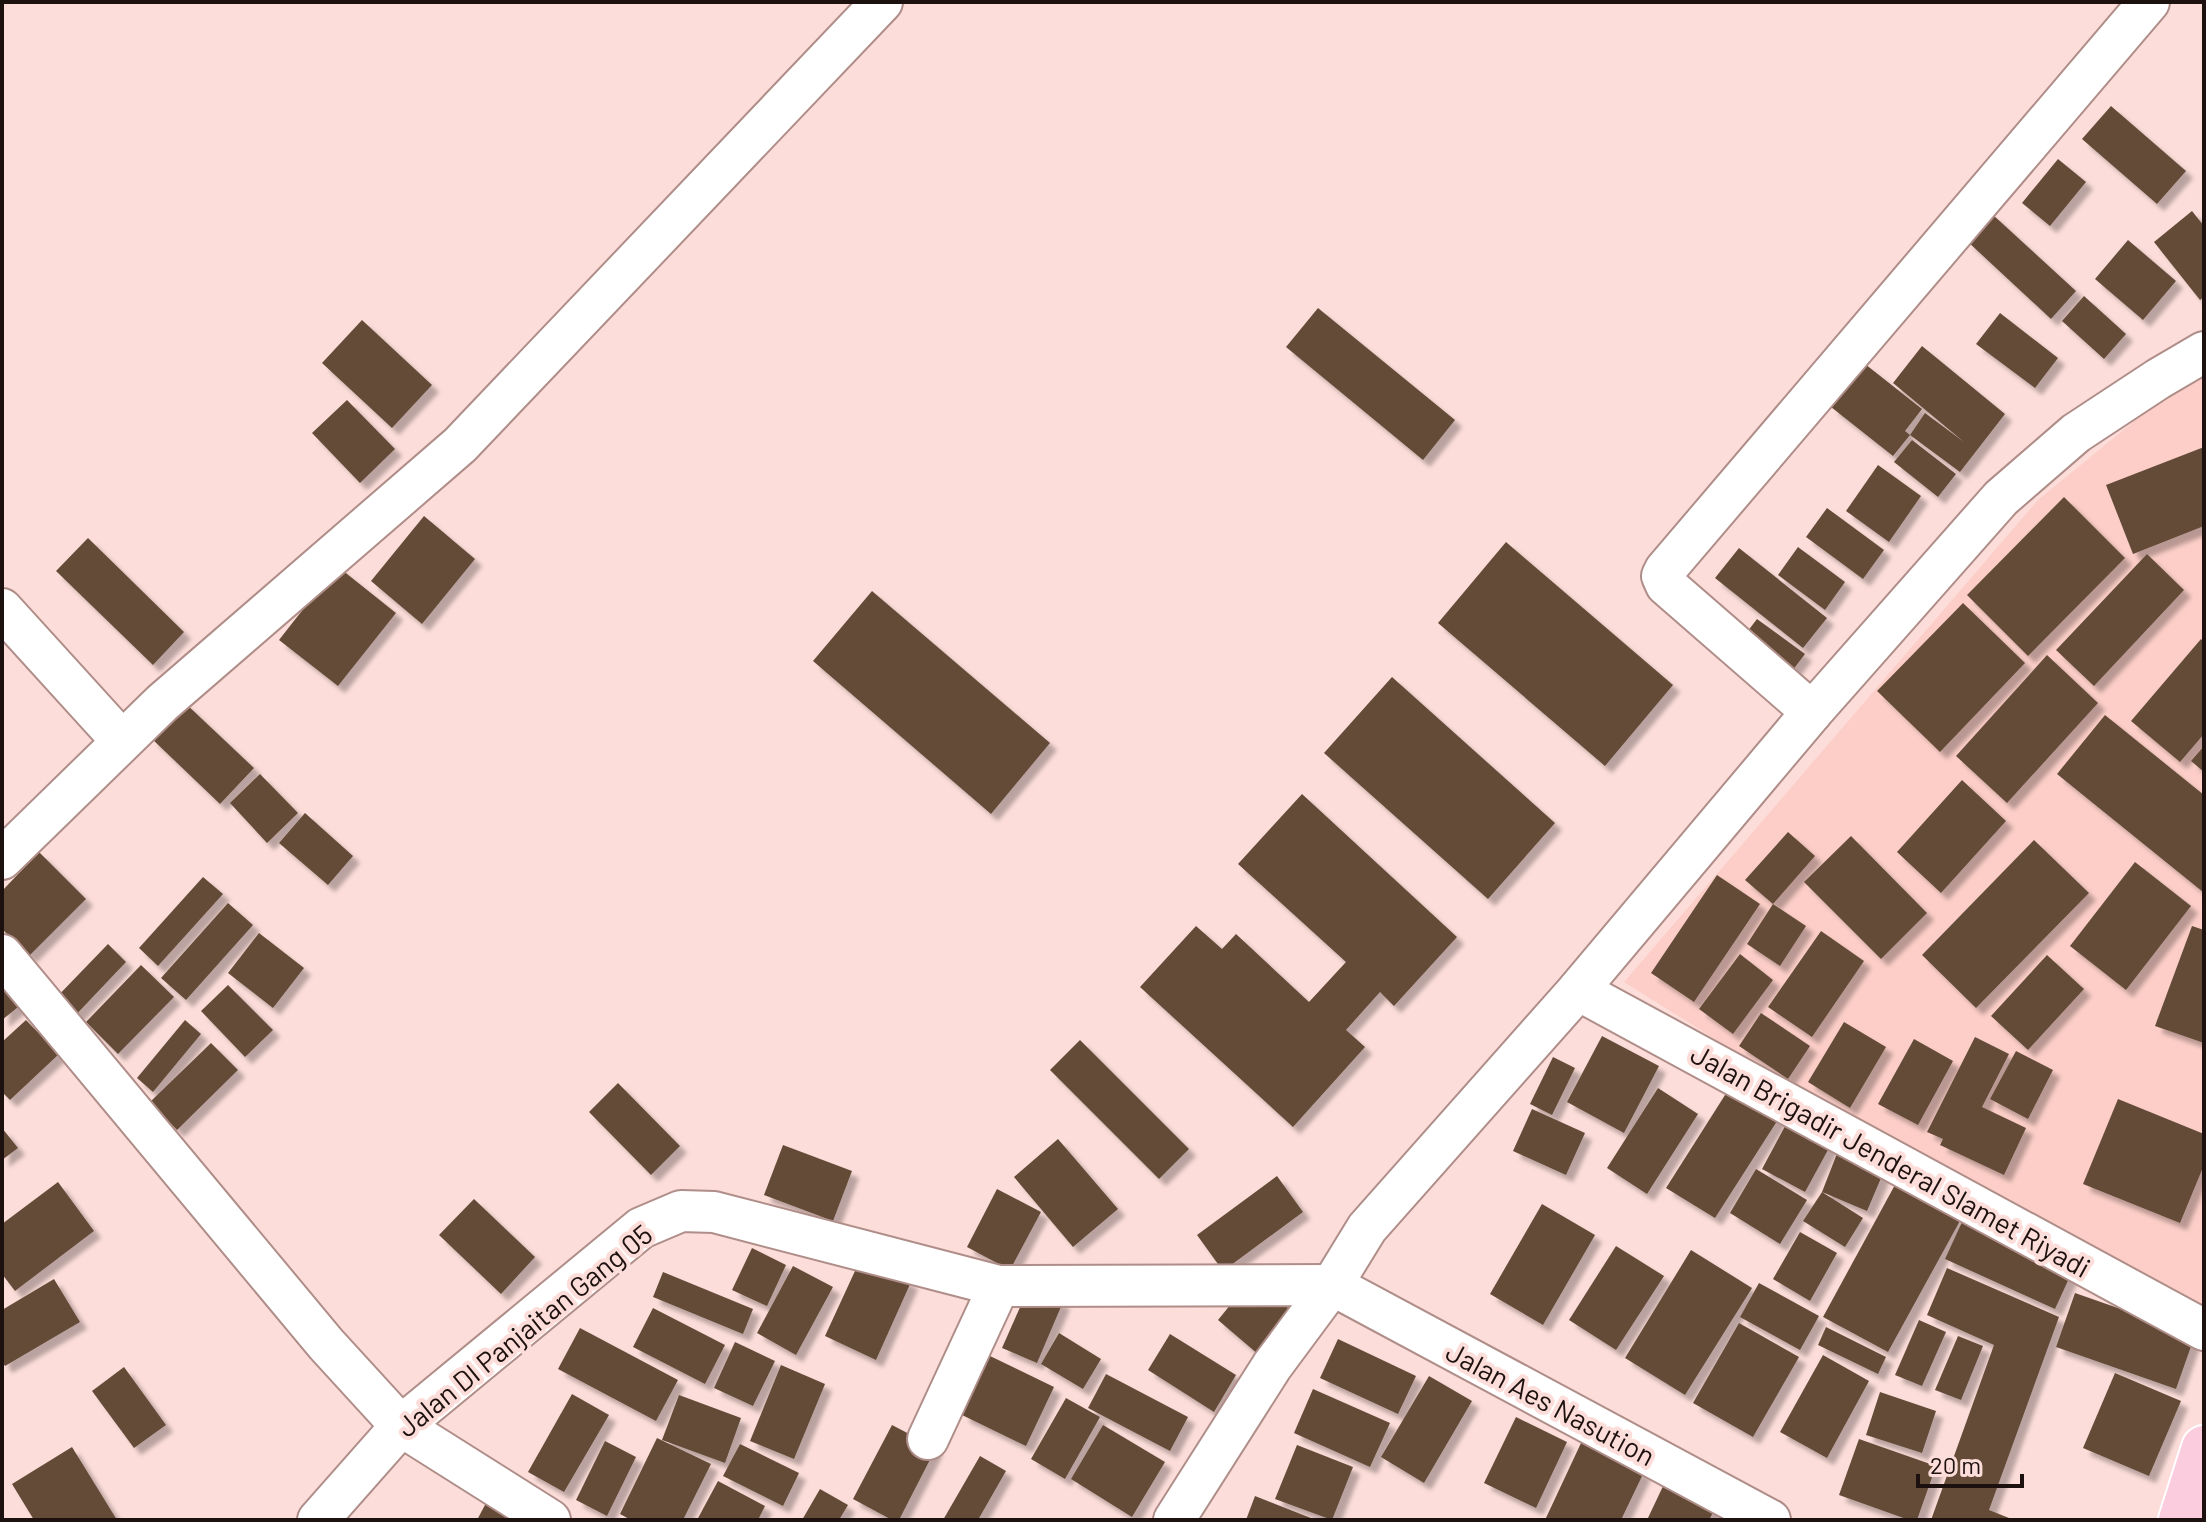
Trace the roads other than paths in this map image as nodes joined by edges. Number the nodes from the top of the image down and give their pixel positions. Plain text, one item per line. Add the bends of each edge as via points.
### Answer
1 (882, 2) edge
2 (2149, 2) edge
3 (2204, 352) edge
4 (2, 609) edge
5 (1812, 712) junction
6 (122, 741) junction
7 (2, 859) edge
8 (2, 955) edge
9 (1578, 990) junction
10 (1332, 1285) junction
11 (999, 1286) junction
12 (2204, 1330) edge
13 (401, 1426) junction
14 (928, 1439) dead end
15 (2204, 1448) edge
16 (318, 1520) edge
17 (550, 1520) edge
18 (1174, 1520) edge
19 (1770, 1520) edge
20 (2181, 1520) edge

1 - 6 street via 460,445
2 - 5 street via 1662,576
3 - 5 street via 2076,433 2001,498
4 - 6 street
5 - 9 street
6 - 7 street
8 - 13 street via 326,1344
9 - 10 street via 1367,1228
9 - 12 street, Jalan Brigadir Jenderal Slamet Riyadi
10 - 11 street, Jalan DI Panjaitan Gang 05
10 - 18 street via 1272,1366
10 - 19 street, Jalan Aes Nasution
11 - 13 street, Jalan DI Panjaitan Gang 05 via 714,1212 681,1211 641,1228
11 - 14 street
13 - 16 street, Jalan DI Panjaitan Gang 05
13 - 17 street
15 - 20 main road

